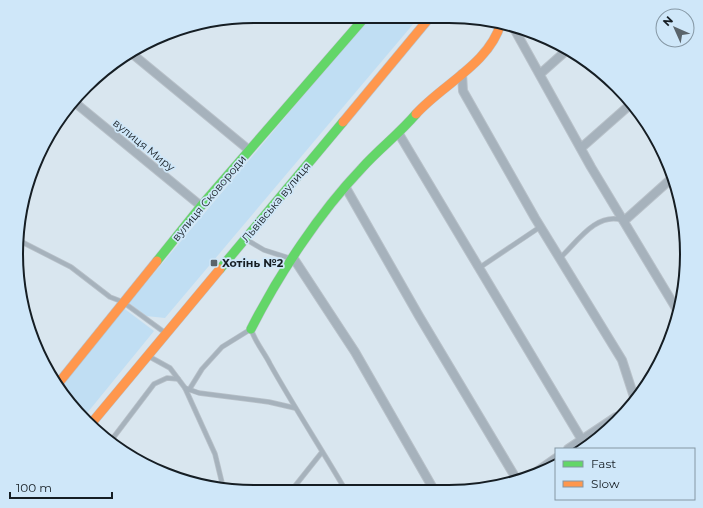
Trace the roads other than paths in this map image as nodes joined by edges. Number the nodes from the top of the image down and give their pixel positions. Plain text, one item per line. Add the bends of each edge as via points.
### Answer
1 (360, 23) edge
2 (426, 23) edge
3 (499, 28) edge
4 (517, 33) edge
5 (563, 53) edge
6 (135, 56) edge
7 (462, 74) junction
8 (540, 74) junction
9 (78, 105) edge
10 (627, 107) edge
11 (399, 134) junction
12 (581, 148) junction
13 (249, 150) junction
14 (668, 181) edge
15 (346, 188) junction
16 (201, 206) junction
17 (624, 221) junction
18 (540, 227) junction
19 (245, 238) junction
20 (23, 242) edge
21 (559, 258) junction
22 (294, 259) junction
23 (479, 268) junction
24 (123, 302) junction
25 (674, 305) edge
26 (251, 329) junction
27 (166, 334) junction
28 (148, 356) junction
29 (178, 378) junction
30 (60, 380) edge
31 (187, 389) junction
32 (633, 394) edge
33 (295, 408) junction
34 (94, 420) edge
35 (604, 425) edge
36 (114, 437) edge
37 (582, 440) junction
38 (570, 448) edge
39 (322, 452) junction
40 (514, 475) edge
41 (222, 483) edge
42 (296, 485) edge
43 (342, 485) edge
44 (431, 485) edge

1 - 13 street, вулиця Сковороди
2 - 19 street, Львівська вулиця
3 - 7 street via 492,44
4 - 8 street
5 - 8 street
6 - 13 street
7 - 11 street via 420,110
7 - 18 street via 463,91
8 - 12 street
9 - 16 street, вулиця Миру
10 - 12 street
11 - 15 street via 362,167
11 - 23 street
12 - 17 street
13 - 16 street, вулиця Сковороди
14 - 17 street
15 - 22 street via 326,210
15 - 40 street
16 - 24 street, вулиця Сковороди
17 - 21 lane via 611,218 600,221 584,232
17 - 25 street
18 - 21 street
18 - 23 lane
19 - 22 lane via 264,250
19 - 27 street, Львівська вулиця
20 - 24 lane via 71,266 110,297
21 - 32 street via 622,360
22 - 26 street via 268,296
22 - 44 street via 355,352
23 - 37 street
24 - 27 lane
24 - 30 street, вулиця Сковороди
26 - 31 lane via 222,347
26 - 33 lane via 254,340
27 - 28 street, Львівська вулиця
28 - 29 lane via 170,368
28 - 34 street, Львівська вулиця
29 - 31 lane
29 - 36 lane via 167,378 154,384
31 - 33 lane
31 - 41 lane via 215,454
33 - 39 lane
35 - 37 street
37 - 38 street
39 - 42 lane
39 - 43 lane

